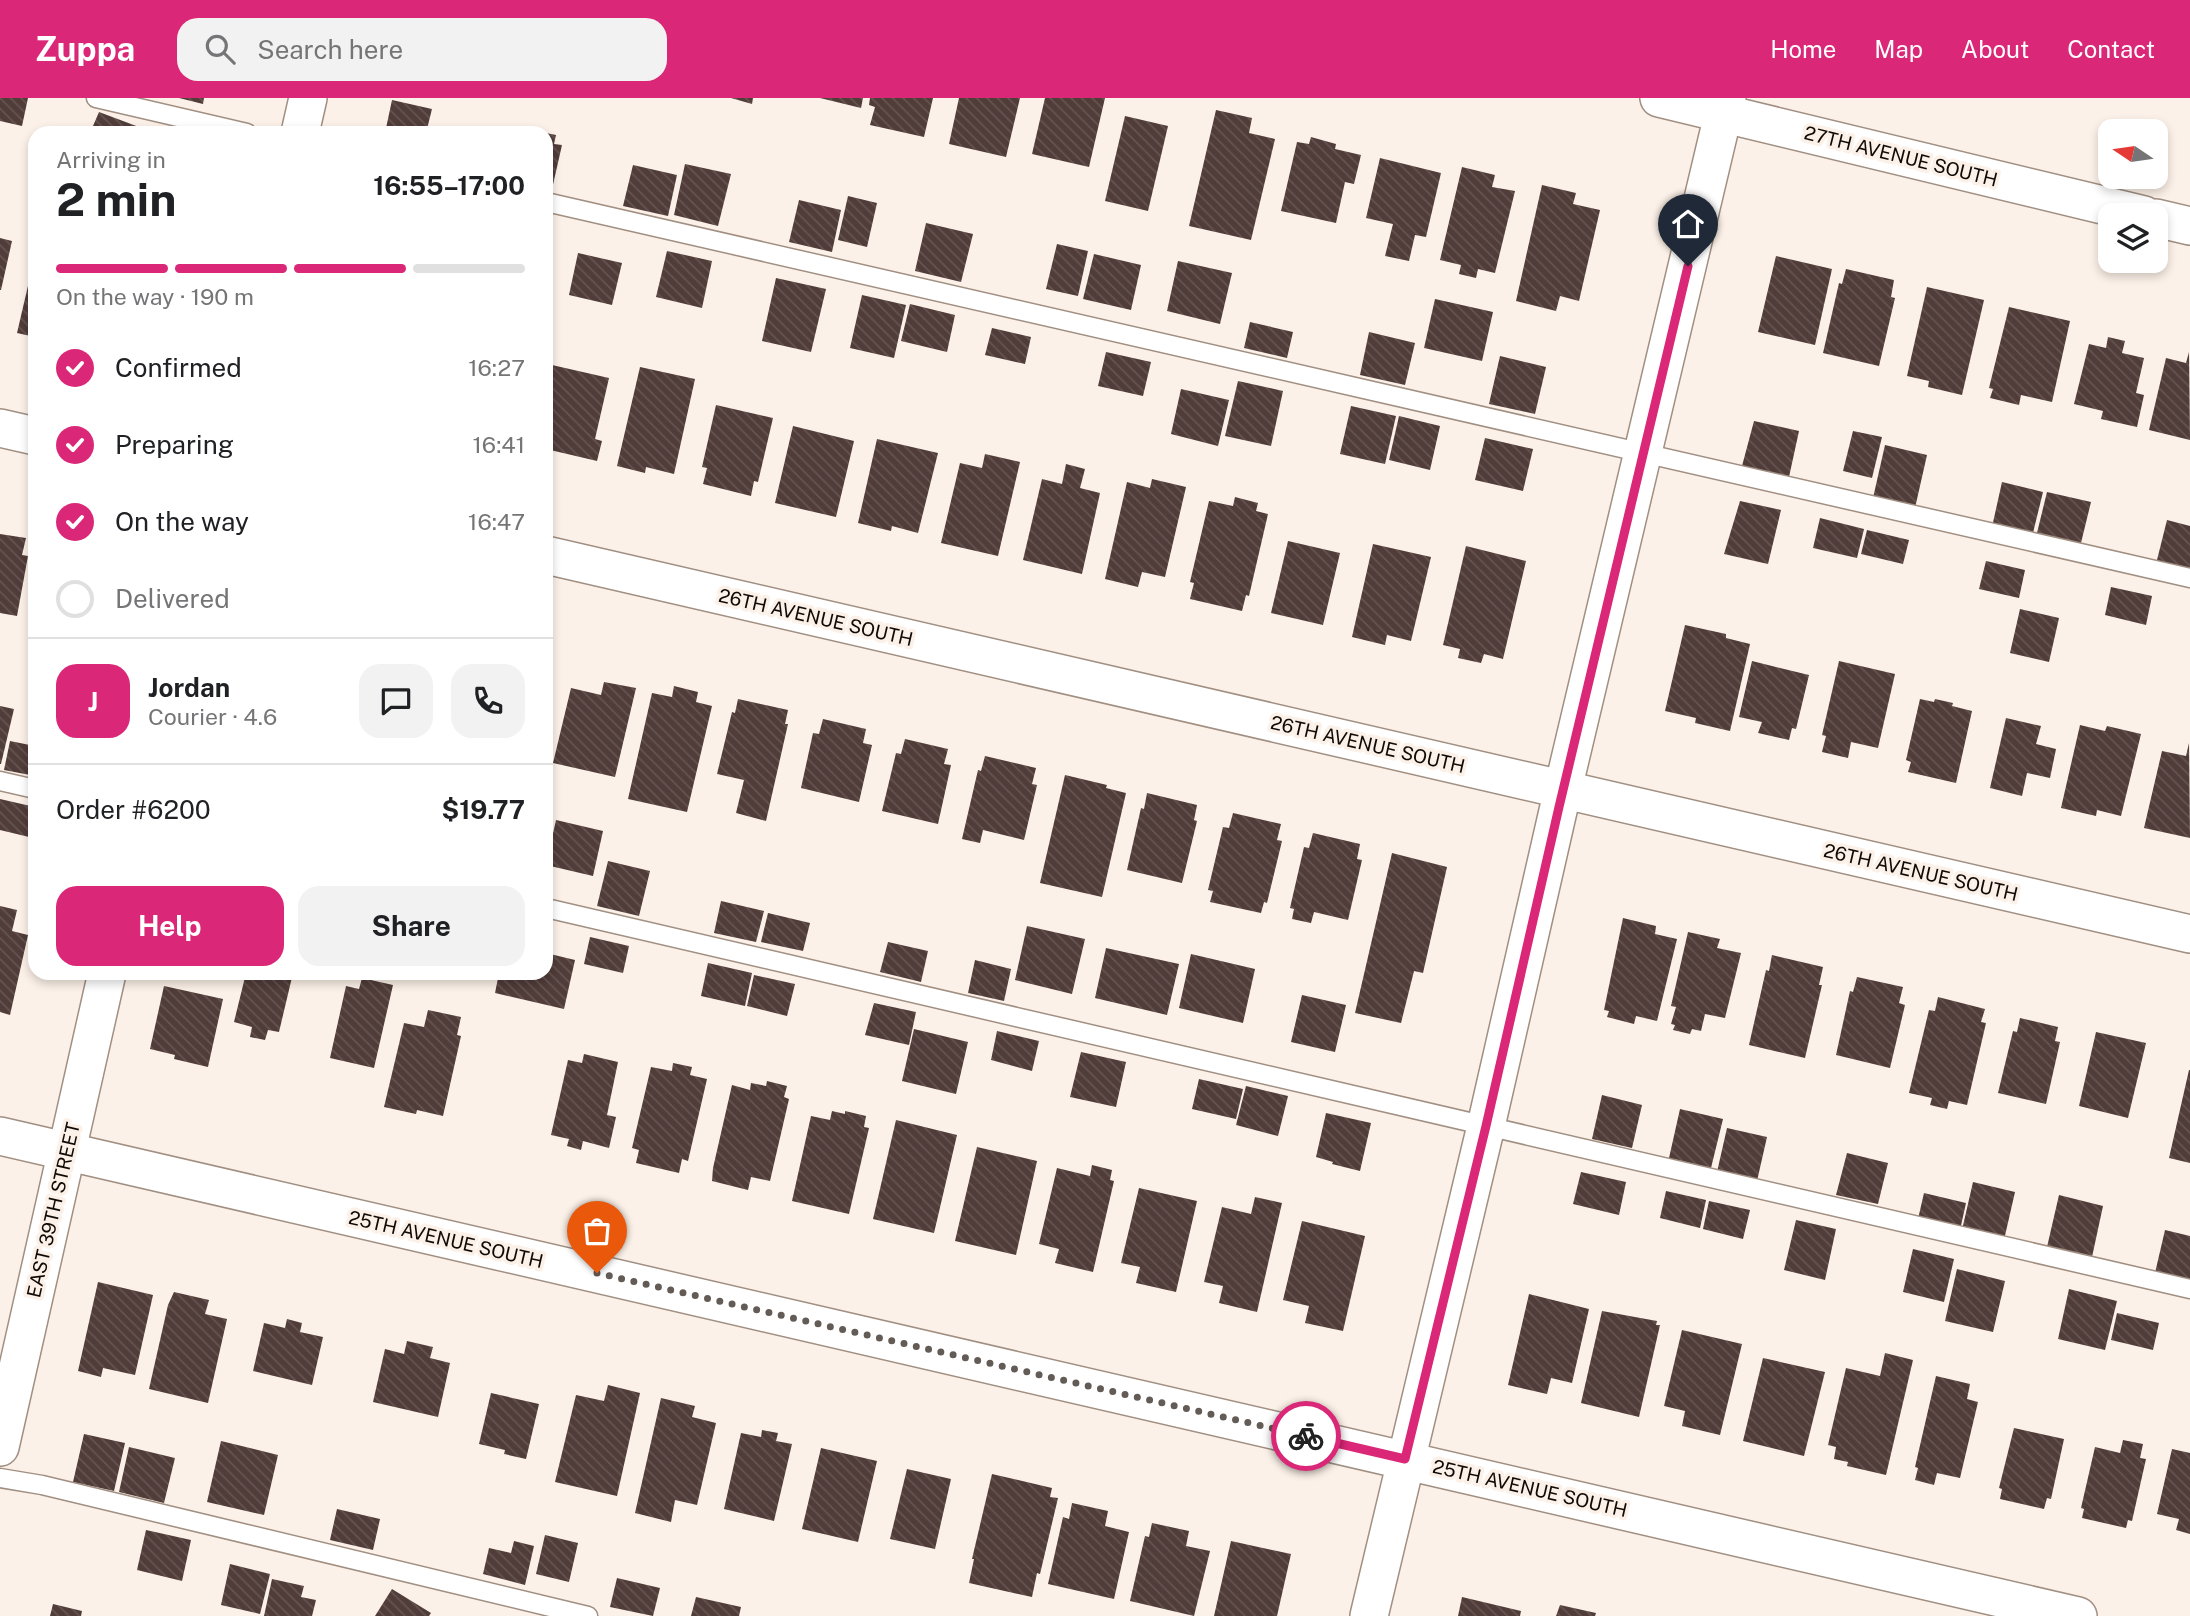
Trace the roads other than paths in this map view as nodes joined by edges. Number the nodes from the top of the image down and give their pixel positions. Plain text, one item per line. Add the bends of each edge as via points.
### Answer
1 (96, 98) edge
2 (308, 98) edge
3 (1659, 98) edge
4 (1726, 105) edge
5 (217, 126) edge
6 (302, 126) edge
7 (2098, 203) edge
8 (553, 204) edge
9 (2168, 221) edge
10 (2190, 226) edge
11 (0, 428) edge
12 (28, 434) edge
13 (1643, 452) junction
14 (553, 557) edge
15 (2190, 579) edge
16 (0, 781) edge
17 (28, 787) edge
18 (1563, 789) junction
19 (553, 910) edge
20 (2190, 934) edge
21 (105, 980) edge
22 (1486, 1126) junction
23 (0, 1136) edge
24 (65, 1152) junction
25 (2190, 1289) edge
26 (0, 1447) edge
27 (1405, 1459) junction
28 (0, 1478) edge
29 (588, 1616) edge
30 (1368, 1616) edge
31 (2078, 1616) edge

1 - 5 lane
2 - 6 street
3 - 4 street, 27TH AVENUE SOUTH
4 - 7 street, 27TH AVENUE SOUTH
4 - 13 street
8 - 13 lane
9 - 10 street
11 - 12 street
13 - 15 lane
13 - 18 street
14 - 18 street, 26TH AVENUE SOUTH
16 - 17 lane
18 - 20 street, 26TH AVENUE SOUTH
18 - 22 street
19 - 22 lane
21 - 24 street, EAST 39TH STREET
22 - 25 lane
22 - 27 street
23 - 24 street, 25TH AVENUE SOUTH
24 - 26 street, EAST 39TH STREET
24 - 27 street, 25TH AVENUE SOUTH
27 - 30 street
27 - 31 street, 25TH AVENUE SOUTH
28 - 29 lane

